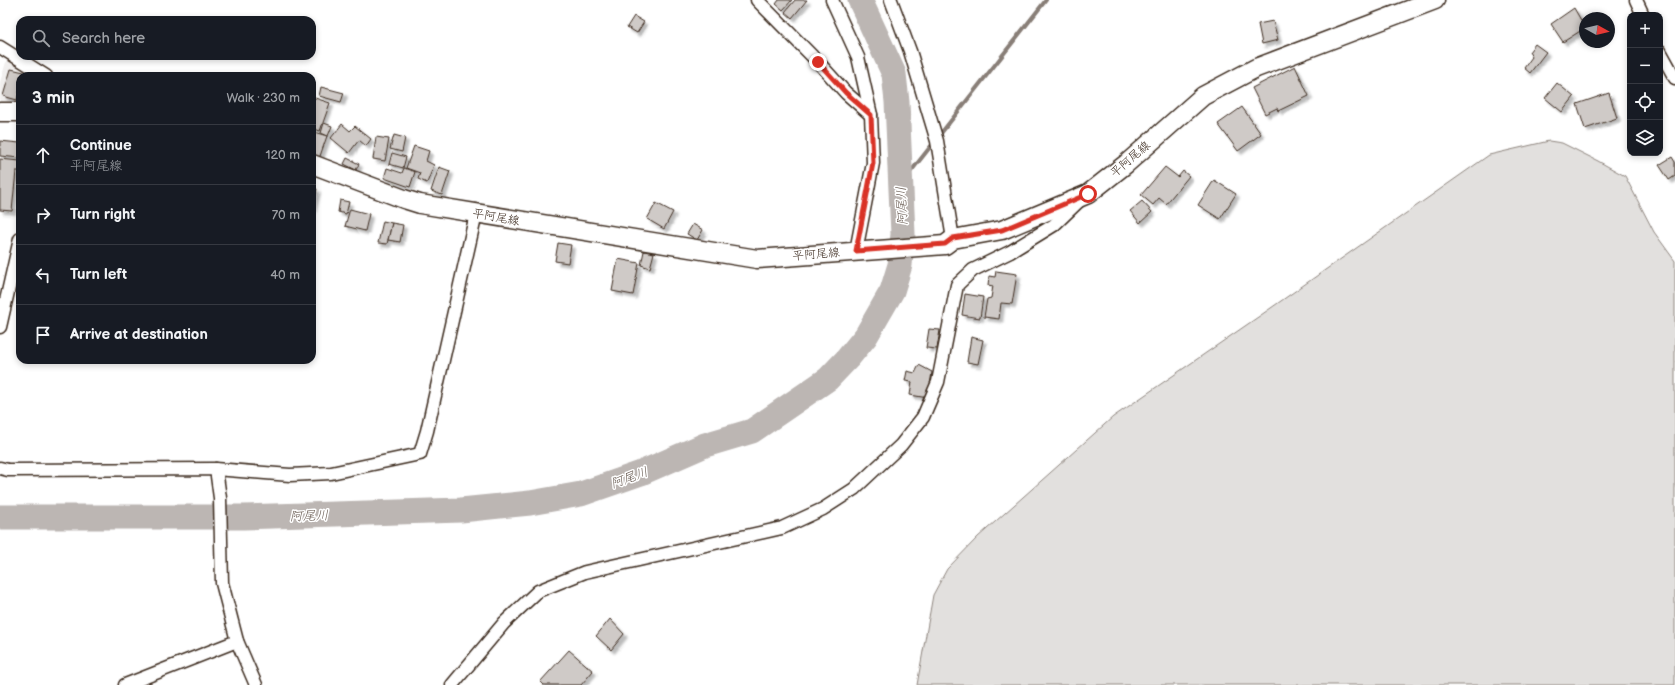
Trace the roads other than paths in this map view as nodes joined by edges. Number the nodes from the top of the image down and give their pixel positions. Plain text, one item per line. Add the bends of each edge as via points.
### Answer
1 (757, 0) edge
2 (832, 0) edge
3 (891, 0) edge
4 (1636, 0) edge
5 (1429, 1) edge
6 (1642, 12) edge
7 (0, 47) edge
8 (1663, 56) edge
9 (16, 57) edge
10 (21, 60) edge
11 (40, 72) edge
12 (1675, 78) edge
13 (0, 112) edge
14 (16, 112) edge
15 (871, 115) junction
16 (316, 166) edge
17 (1088, 194) junction
18 (476, 214) junction
19 (949, 242) junction
20 (861, 251) junction
21 (16, 257) edge
22 (0, 327) edge
23 (0, 468) edge
24 (216, 469) junction
25 (237, 640) junction
26 (125, 685) edge
27 (256, 685) edge
28 (452, 685) edge

1 - 15 street via 846,93
2 - 15 street via 858,57
3 - 19 street via 910,51 937,141
4 - 6 street
5 - 17 main road, 平阿尾線 via 1256,68 1203,96
7 - 9 street
8 - 12 street
10 - 11 street
13 - 14 main road
15 - 20 street via 873,163
16 - 18 main road, 平阿尾線 via 404,199
17 - 19 main road, 平阿尾線 via 1002,230
17 - 28 street via 1054,225 1010,252 973,270 957,285 938,382 923,417 901,445 854,489 823,509 782,528 585,572 538,591 504,623
18 - 20 main road, 平阿尾線 via 757,259
18 - 24 street via 420,454 331,473 290,475
19 - 20 main road, 平阿尾線
21 - 22 street
23 - 24 street
24 - 25 street via 220,498 222,583
25 - 26 street
25 - 27 street

